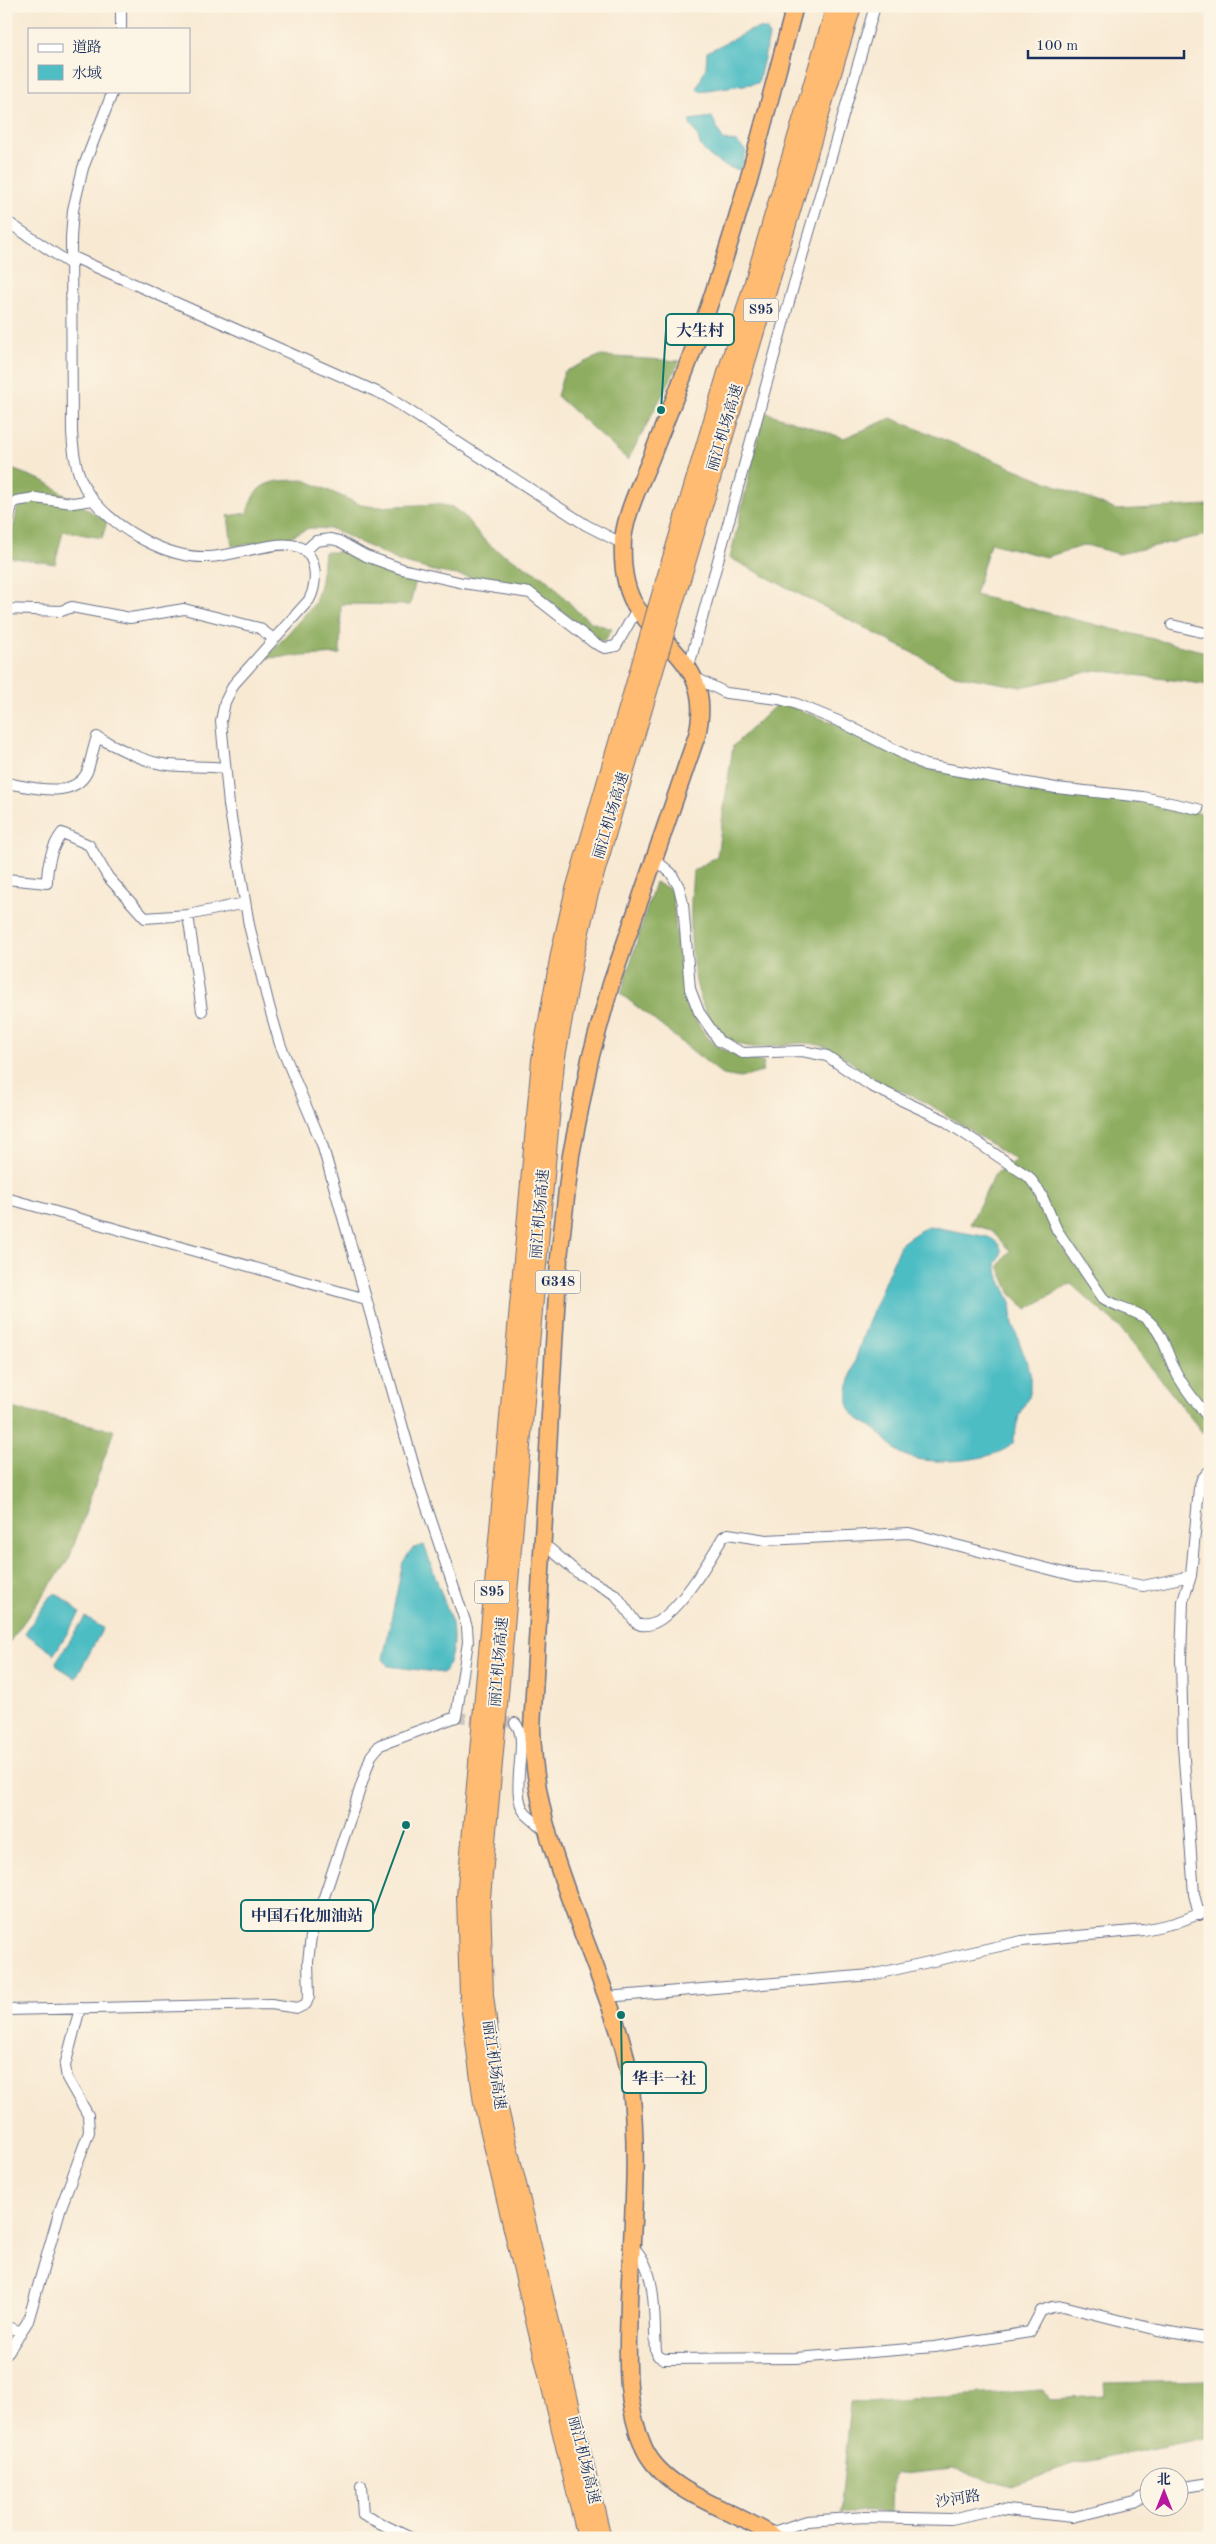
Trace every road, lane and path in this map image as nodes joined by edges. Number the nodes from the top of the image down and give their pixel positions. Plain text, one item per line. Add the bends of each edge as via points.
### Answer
1 (121, 6) edge
2 (795, 6) edge
3 (836, 6) edge
4 (852, 6) edge
5 (875, 6) edge
6 (121, 28) edge
7 (113, 92) edge
8 (6, 221) edge
9 (71, 261) junction
10 (93, 500) junction
11 (6, 530) edge
12 (623, 544) junction
13 (305, 551) junction
14 (637, 608) junction
15 (6, 609) edge
16 (665, 609) junction
17 (1172, 625) dead end
18 (1210, 634) edge
19 (274, 639) junction
20 (652, 652) junction
21 (692, 672) junction
22 (224, 768) junction
23 (6, 783) edge
24 (1198, 808) dead end
25 (654, 858) junction
26 (6, 879) edge
27 (245, 904) junction
28 (188, 915) junction
29 (202, 1011) dead end
30 (6, 1198) edge
31 (366, 1299) junction
32 (1210, 1420) edge
33 (1210, 1470) edge
34 (542, 1546) junction
35 (1191, 1576) junction
36 (515, 1723) dead end
37 (546, 1831) junction
38 (1210, 1910) edge
39 (1199, 1914) junction
40 (606, 1997) junction
41 (80, 2008) junction
42 (6, 2010) edge
43 (631, 2245) junction
44 (6, 2326) edge
45 (21, 2332) junction
46 (1210, 2339) edge
47 (6, 2355) edge
48 (1210, 2483) edge
49 (362, 2486) dead end
50 (1188, 2486) edge
51 (1138, 2500) edge
52 (773, 2536) edge
53 (411, 2538) edge
54 (587, 2538) edge
55 (602, 2538) edge

1 - 6 street
2 - 12 highway, G348 via 708,307 629,512
3 - 16 highway, 丽江机场高速 / S95
4 - 16 highway, 丽江机场高速 / S95
5 - 21 street via 795,281
7 - 9 street via 79,182 72,224
8 - 9 street
9 - 10 street via 73,442 79,472
9 - 12 street via 386,396 586,525
10 - 11 street via 73,503 23,499 12,505
10 - 13 street via 114,519 154,546 175,554 218,556 286,545
12 - 14 highway, G348 via 625,578
13 - 14 street via 316,541 331,539 402,569 463,583 530,593 605,648 616,646
13 - 19 street via 315,571 314,589 305,605
14 - 21 highway, G348
15 - 19 street via 61,611 72,607 130,618 184,608 259,628
16 - 20 highway, 丽江机场高速 / S95, bridge
17 - 18 street
19 - 22 street via 234,684 225,702 221,721
20 - 54 highway, 丽江机场高速 / S95 via 574,893 541,1060 466,1897 469,1996 483,2103
20 - 55 highway, 丽江机场高速 / S95 via 588,897 556,1062 481,1898 484,1995 498,2101
21 - 24 street via 726,693 794,703 843,723 924,765
21 - 25 highway, G348 via 700,695 700,725
22 - 23 street via 159,764 97,737 87,772 81,781 66,788 42,789
22 - 27 street
25 - 32 street via 671,873 679,887 690,989 699,1012 719,1041 743,1053 802,1051 827,1056 871,1086 944,1120 1030,1177 1057,1230 1103,1298 1133,1311 1154,1326 1167,1347 1176,1373
25 - 34 highway, G348 via 600,1021 571,1154 559,1258
26 - 28 street via 48,884 50,857 62,833 89,845 108,877 145,918
27 - 28 street
27 - 31 street via 280,1044 322,1144
28 - 29 street
30 - 31 street
31 - 41 street via 420,1484 467,1627 468,1642 456,1717 380,1746 371,1756 311,1936 309,1999 304,2006
33 - 35 street via 1199,1488
34 - 35 street via 578,1573 616,1595 636,1623 642,1626 656,1624 668,1615 728,1534 766,1540 910,1532 1076,1576 1143,1586
34 - 37 highway, G348 via 532,1728 534,1771
35 - 39 street via 1183,1601 1181,1669 1183,1746 1194,1894
36 - 37 street via 522,1735 518,1769 522,1805 525,1812
37 - 40 highway, G348
38 - 39 street
39 - 40 street via 1144,1930 1022,1941 871,1975
40 - 43 highway, G348 via 622,2040 631,2088 634,2149
41 - 42 street
41 - 45 street via 65,2066 88,2115 89,2132 60,2210 36,2300
43 - 46 street via 642,2256 648,2270 656,2350 664,2359 796,2358 1014,2337 1030,2332 1041,2312 1058,2306
43 - 52 highway, G348 via 628,2383 636,2424 647,2453 658,2468 682,2488
44 - 45 street
45 - 47 street
48 - 50 street
49 - 53 street via 363,2515
51 - 52 street, 沙河路 via 1073,2517 997,2509 951,2519 865,2517 806,2521

